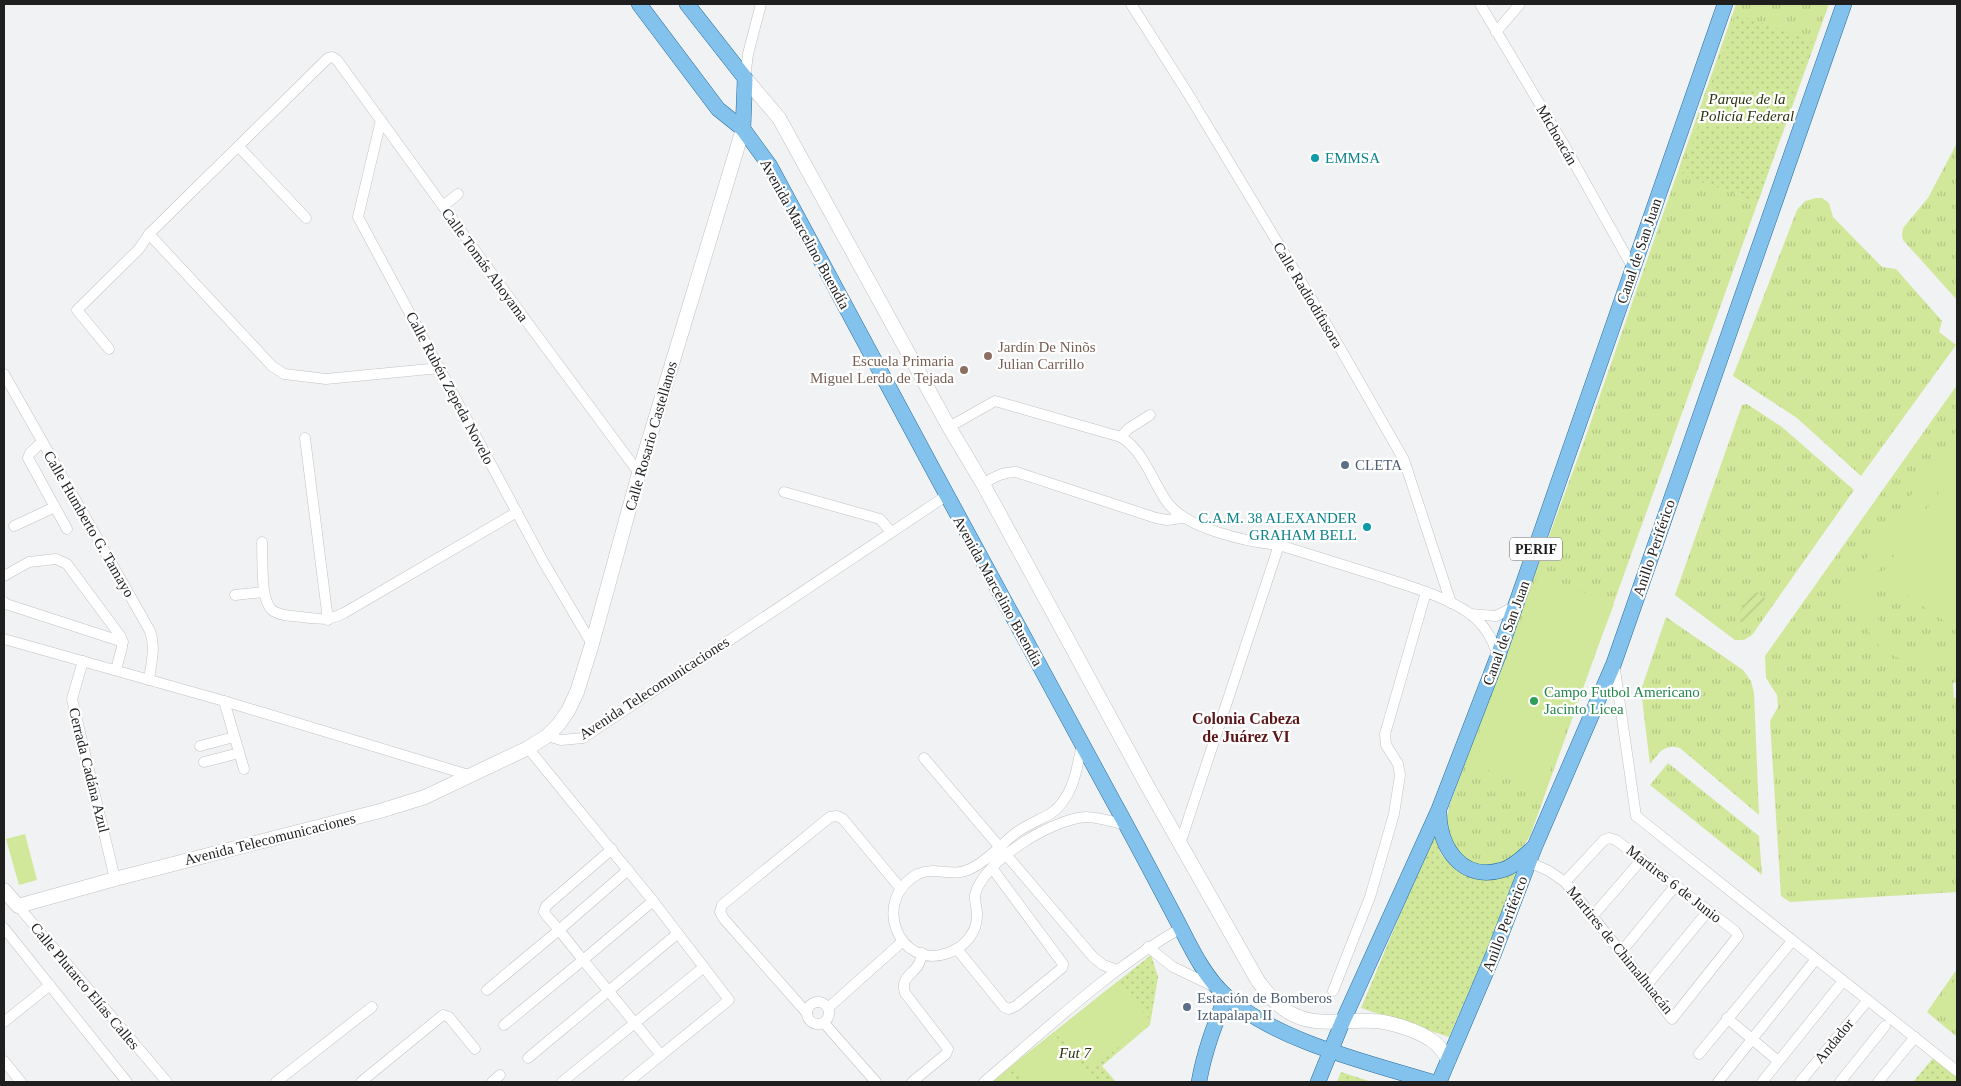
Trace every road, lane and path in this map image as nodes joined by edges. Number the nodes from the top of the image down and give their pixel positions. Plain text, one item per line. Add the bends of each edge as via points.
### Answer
1 (639, 4) edge
2 (687, 4) edge
3 (761, 4) edge
4 (1131, 4) edge
5 (1480, 4) edge
6 (1520, 4) edge
7 (1725, 4) edge
8 (1844, 4) edge
9 (1496, 32) junction
10 (745, 78) junction
11 (381, 120) junction
12 (743, 129) junction
13 (239, 147) junction
14 (458, 194) dead end
15 (443, 206) junction
16 (306, 218) dead end
17 (149, 234) junction
18 (1633, 268) junction
19 (110, 350) dead end
20 (440, 368) junction
21 (4, 374) edge
22 (1150, 415) dead end
23 (949, 427) junction
24 (1121, 437) junction
25 (305, 438) dead end
26 (42, 442) junction
27 (639, 473) junction
28 (983, 484) junction
29 (784, 492) dead end
30 (946, 496) junction
31 (55, 507) junction
32 (517, 512) junction
33 (1182, 518) junction
34 (14, 526) dead end
35 (67, 529) dead end
36 (891, 532) junction
37 (262, 542) dead end
38 (1280, 545) junction
39 (4, 576) edge
40 (264, 592) junction
41 (1426, 592) junction
42 (234, 595) dead end
43 (4, 602) edge
44 (1451, 603) junction
45 (1516, 606) junction
46 (1470, 614) junction
47 (328, 620) junction
48 (4, 639) edge
49 (123, 642) junction
50 (592, 644) junction
51 (1498, 656) junction
52 (83, 661) junction
53 (1614, 663) junction
54 (116, 670) junction
55 (149, 680) junction
56 (224, 701) junction
57 (547, 736) junction
58 (234, 737) junction
59 (1082, 744) junction
60 (200, 746) dead end
61 (528, 748) junction
62 (239, 753) junction
63 (924, 758) dead end
64 (204, 762) dead end
65 (244, 769) dead end
66 (472, 776) junction
67 (1439, 809) junction
68 (1126, 825) junction
69 (1180, 844) junction
70 (1535, 846) junction
71 (612, 849) junction
72 (1003, 852) junction
73 (1642, 859) junction
74 (1529, 862) junction
75 (992, 868) junction
76 (628, 870) junction
77 (115, 879) junction
78 (1565, 882) junction
79 (1676, 886) junction
80 (901, 889) junction
81 (4, 890) edge
82 (653, 901) junction
83 (18, 906) junction
84 (1708, 910) junction
85 (1592, 917) junction
86 (4, 928) edge
87 (1181, 928) junction
88 (559, 930) junction
89 (677, 934) junction
90 (1738, 936) joint
91 (1792, 940) junction
92 (903, 941) junction
93 (1148, 947) junction
94 (958, 949) junction
95 (1622, 952) junction
96 (922, 953) junction
97 (1816, 959) junction
98 (584, 960) junction
99 (704, 967) junction
100 (1117, 970) junction
101 (1843, 981) junction
102 (50, 985) junction
103 (1647, 985) junction
104 (486, 990) dead end
105 (608, 991) junction
106 (1333, 991) dead end
107 (1222, 992) junction
108 (1868, 1000) junction
109 (827, 1006) junction
110 (372, 1007) dead end
111 (808, 1008) junction
112 (1727, 1018) junction
113 (4, 1022) edge
114 (635, 1022) junction
115 (1342, 1023) junction
116 (828, 1024) junction
117 (504, 1025) dead end
118 (1885, 1026) dead end
119 (1915, 1037) junction
120 (1752, 1039) junction
121 (475, 1050) dead end
122 (1331, 1050) junction
123 (1699, 1054) dead end
124 (661, 1055) junction
125 (528, 1058) dead end
126 (1449, 1060) junction
127 (4, 1061) edge
128 (1778, 1062) junction
129 (1957, 1071) edge
130 (22, 1082) edge
131 (127, 1082) edge
132 (167, 1082) edge
133 (276, 1082) edge
134 (361, 1082) edge
135 (562, 1082) edge
136 (628, 1082) edge
137 (876, 1082) edge
138 (912, 1082) edge
139 (984, 1082) edge
140 (1200, 1082) edge
141 (1318, 1082) edge
142 (1432, 1082) edge
143 (1439, 1082) edge
144 (1718, 1082) edge
145 (1762, 1082) edge
146 (1800, 1082) edge
147 (1840, 1082) edge
148 (1878, 1082) edge

1 - 12 main road, Avenida Marcelino Buendía via 718,109
2 - 10 main road
3 - 10 street
4 - 44 street, Calle Radiodifusora via 1320,313 1404,460
5 - 9 street, Michoacán
6 - 9 street
7 - 18 main road, Canal de San Juan / PERIF
8 - 53 main road, Anillo Periférico
9 - 18 street, Michoacán
10 - 12 main road
10 - 23 street via 779,118
11 - 13 street, Calle Tomás Ahoyama via 332,57
11 - 15 street, Calle Tomás Ahoyama
11 - 20 street, Calle Rubén Zepeda Novelo via 358,217
12 - 27 street, Calle Rosario Castellanos
12 - 30 main road, Avenida Marcelino Buendía via 770,166
13 - 16 street
13 - 17 street
14 - 15 street
15 - 27 street, Calle Tomás Ahoyama
17 - 19 street via 139,249 77,310
17 - 20 street via 272,366 284,374 326,379
18 - 45 main road, Canal de San Juan / PERIF
20 - 32 street, Calle Rubén Zepeda Novelo
21 - 26 street, Calle Humberto G. Tamayo
22 - 24 street
23 - 24 street via 995,401
23 - 28 street
24 - 33 street via 1131,444 1168,504
25 - 47 street
26 - 31 street via 28,458
26 - 55 street, Calle Humberto G. Tamayo via 150,631 153,651
27 - 50 street, Calle Rosario Castellanos
28 - 33 street via 995,476 1016,472 1156,518
28 - 69 street
29 - 36 street via 880,519
30 - 36 street, Avenida Telecomunicaciones
30 - 59 main road, Avenida Marcelino Buendía
31 - 34 street
31 - 35 street
32 - 47 street via 344,614
32 - 50 street, Calle Rubén Zepeda Novelo
33 - 38 street via 1256,543
36 - 57 street, Avenida Telecomunicaciones via 583,738 561,740
37 - 40 street
38 - 41 street
38 - 69 street
39 - 49 street via 29,562 64,562
40 - 42 street
40 - 47 street via 273,611
41 - 44 street
41 - 106 street via 1385,734 1386,745 1398,764 1400,775 1394,814 1370,896
43 - 49 street
44 - 46 street
45 - 46 street via 1496,616
45 - 51 main road, Canal de San Juan / PERIF
46 - 51 street via 1490,634
48 - 52 street
49 - 54 street
50 - 57 street, Calle Rosario Castellanos via 568,711
51 - 67 main road, Canal de San Juan / PERIF
52 - 54 street
52 - 77 street, Cerrada Cadána Azul via 72,699
53 - 70 main road, Anillo Periférico
53 - 91 street via 1636,816
54 - 55 street
55 - 56 street
56 - 58 street
56 - 66 street
57 - 61 street, Avenida Telecomunicaciones
58 - 60 street
58 - 62 street
59 - 68 main road, Avenida Marcelino Buendía
59 - 72 street via 1070,789 1062,804 1019,831
61 - 66 street, Avenida Telecomunicaciones
61 - 71 street
62 - 64 street
62 - 65 street
63 - 72 street
66 - 77 street, Avenida Telecomunicaciones via 425,797 380,811
67 - 70 main road via 1445,845 1451,855 1470,869 1486,873 1503,870
67 - 115 main road, Canal de San Juan / PERIF
68 - 72 street via 1086,817 1050,827
68 - 87 main road, Avenida Marcelino Buendía
69 - 115 street via 1258,981 1271,998 1298,1017
70 - 74 main road, Anillo Periférico
71 - 76 street
71 - 88 street via 546,906 544,912
72 - 75 street
72 - 80 street via 959,874 929,871 919,874
72 - 100 street via 1093,957
73 - 78 street, Martires 6 de Junio via 1609,838
73 - 79 street, Martires 6 de Junio
73 - 85 street
74 - 78 street, Martires de Chimalhuacán
74 - 126 main road, Anillo Periférico
75 - 94 street via 975,896 975,926
75 - 94 street via 1063,964 1062,968 1010,1009 1004,1007
76 - 82 street
76 - 88 street
77 - 83 street, Avenida Telecomunicaciones
78 - 85 street, Martires de Chimalhuacán
79 - 84 street, Martires 6 de Junio
79 - 95 street
80 - 92 street via 895,900 893,919
80 - 111 street via 843,819 837,816 830,817 722,905 720,912 724,919 796,1002
81 - 83 street, Calle Plutarco Elías Calles
82 - 89 street
82 - 98 street
83 - 132 street, Calle Plutarco Elías Calles
84 - 90 street, Martires 6 de Junio
84 - 103 street
85 - 95 street, Martires de Chimalhuacán
86 - 102 street, Calle Plutarco Elías Calles
87 - 93 street
87 - 107 main road, Avenida Marcelino Buendía via 1200,963
88 - 98 street
88 - 104 street
89 - 99 street
89 - 105 street
90 - 103 street, Martires de Chimalhuacán via 1672,1019
91 - 97 street
91 - 112 street
92 - 96 street
92 - 109 street
93 - 100 street
93 - 107 street via 1173,967
94 - 96 street via 937,956
95 - 103 street, Martires de Chimalhuacán
96 - 138 street via 916,969 903,986 948,1049
97 - 101 street
97 - 120 street
98 - 105 street
98 - 117 street
99 - 114 street
99 - 124 street via 729,1000
100 - 139 street
101 - 108 street
101 - 128 street, Andador
102 - 113 street
102 - 131 street, Calle Plutarco Elías Calles
105 - 114 street
105 - 125 street
107 - 122 main road, Avenida Marcelino Buendía via 1266,1024
107 - 140 main road
108 - 119 street
108 - 146 street, Andador
109 - 111 street via 814,1002
109 - 116 street
110 - 133 street
111 - 116 street via 807,1018 811,1023
112 - 120 street
112 - 123 street
114 - 124 street
114 - 135 street
115 - 122 main road, Canal de San Juan / PERIF
115 - 126 street via 1375,1020 1420,1034 1431,1039
116 - 137 street
118 - 147 street, Andador
119 - 129 street
119 - 148 street
120 - 128 street
120 - 144 street
121 - 134 street via 449,1017 443,1015
122 - 141 main road, Canal de San Juan / PERIF
122 - 142 main road, Avenida Marcelino Buendía
124 - 136 street
126 - 143 main road, Anillo Periférico
127 - 130 street
128 - 145 street, Andador

